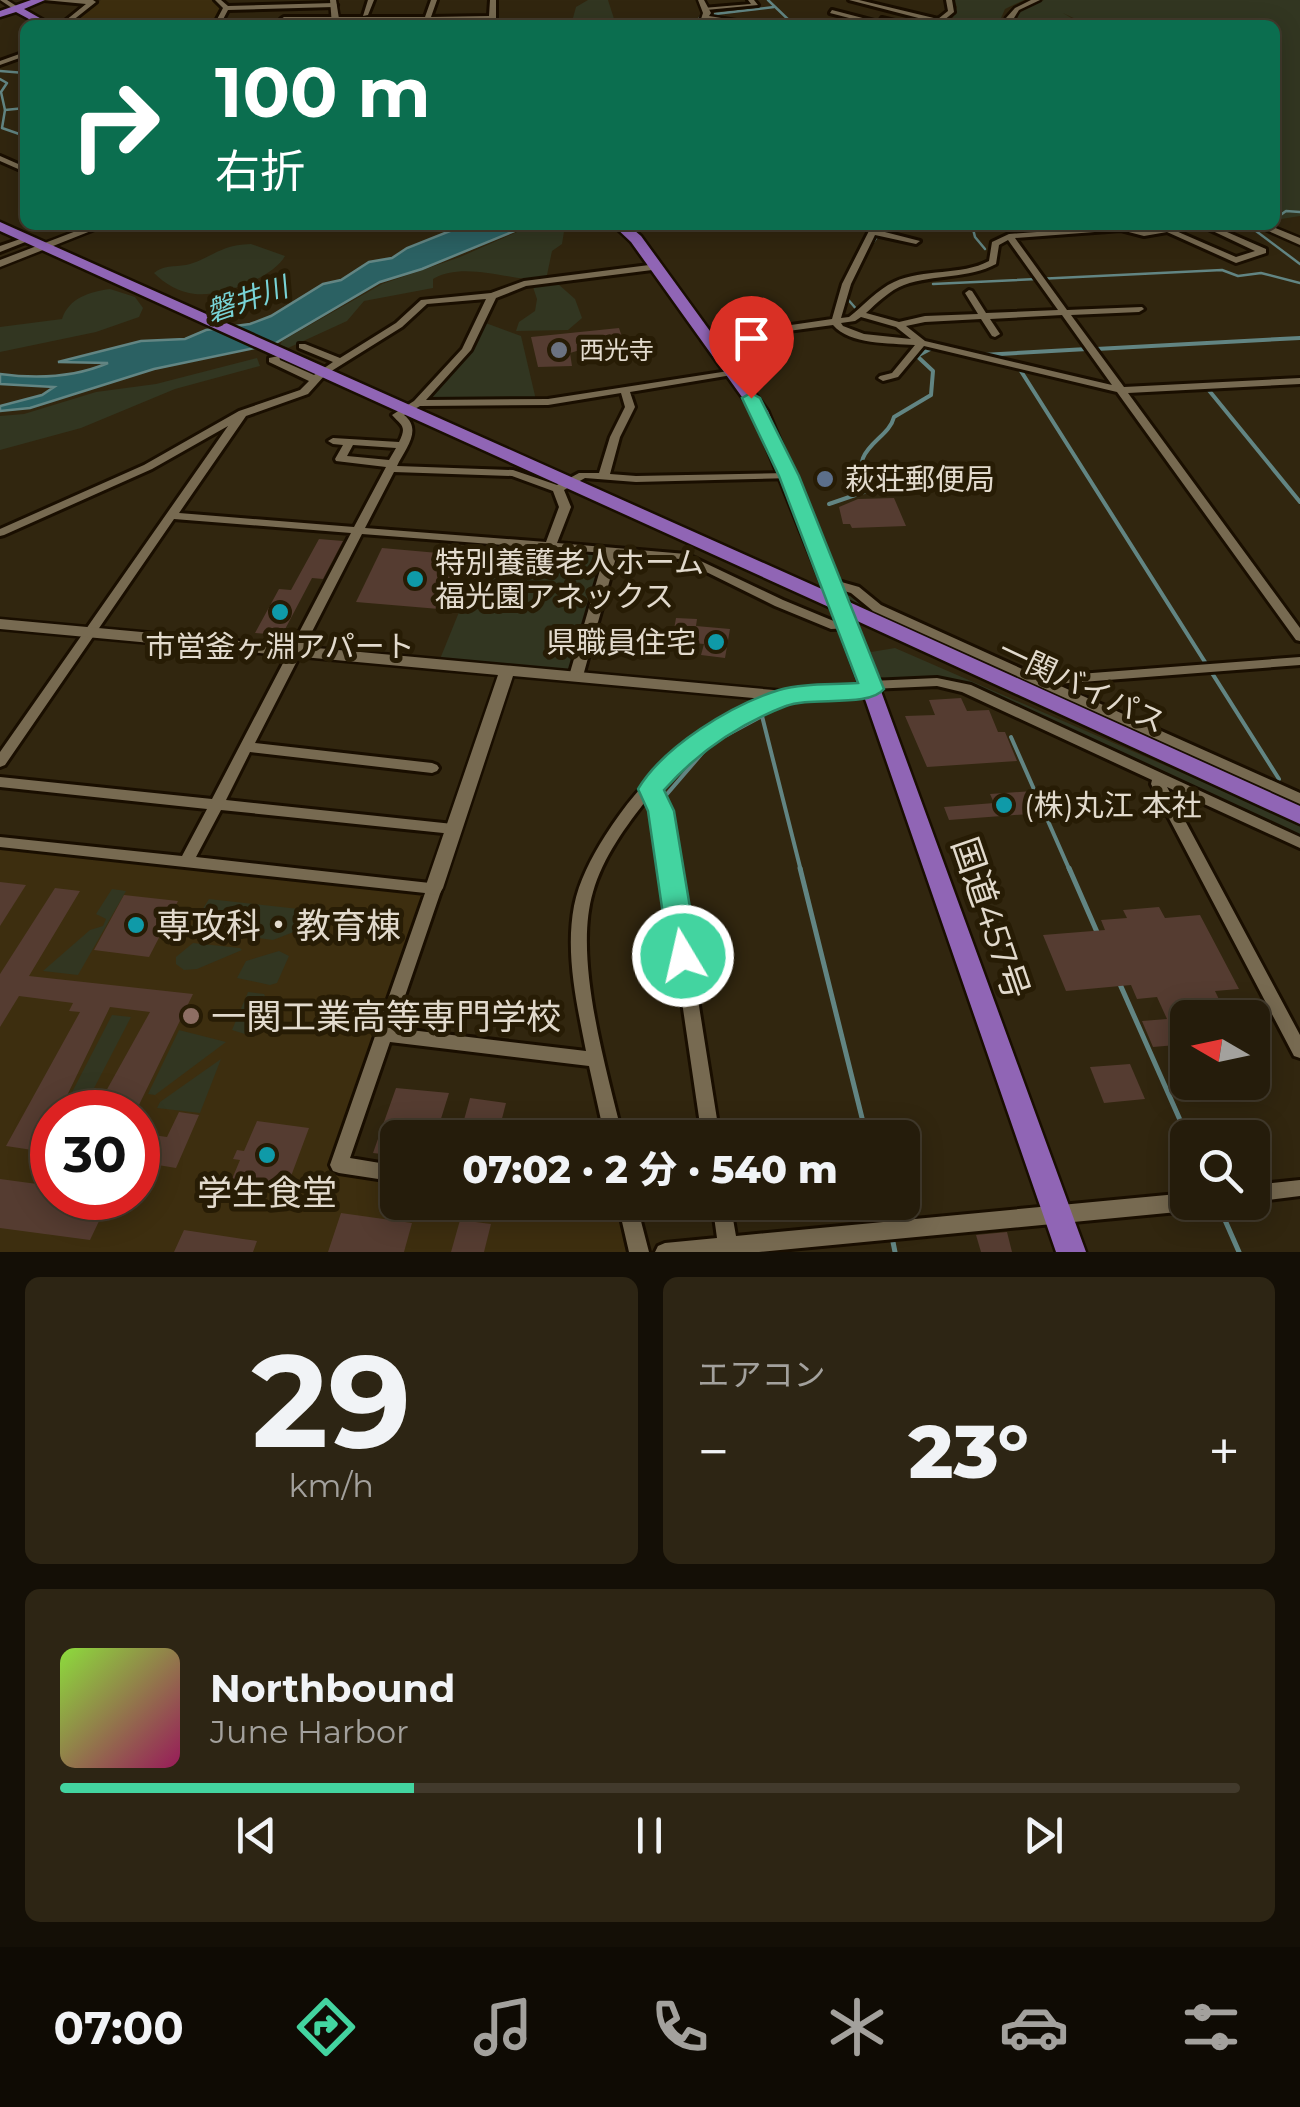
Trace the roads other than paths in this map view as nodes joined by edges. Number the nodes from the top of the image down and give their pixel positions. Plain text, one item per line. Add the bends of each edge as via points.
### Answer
1 (43, 0) edge
2 (218, 0) edge
3 (371, 0) edge
4 (752, 0) edge
5 (852, 0) edge
6 (949, 0) edge
7 (1036, 0) edge
8 (94, 1) edge
9 (7, 2) edge
10 (334, 2) edge
11 (226, 8) junction
12 (704, 12) edge
13 (897, 12) junction
14 (0, 14) edge
15 (365, 16) junction
16 (284, 18) dead end
17 (38, 20) edge
18 (69, 20) edge
19 (220, 20) edge
20 (318, 20) edge
21 (341, 20) edge
22 (415, 20) edge
23 (738, 20) edge
24 (839, 20) edge
25 (858, 20) edge
26 (882, 20) edge
27 (925, 20) edge
28 (939, 20) edge
29 (1010, 20) edge
30 (0, 222) edge
31 (88, 230) edge
32 (624, 230) edge
33 (873, 230) edge
34 (880, 230) edge
35 (1082, 230) edge
36 (1130, 230) edge
37 (1158, 230) edge
38 (1163, 230) edge
39 (1215, 230) edge
40 (1272, 230) edge
41 (1009, 236) junction
42 (29, 239) junction
43 (916, 241) dead end
44 (1300, 242) edge
45 (52, 244) junction
46 (0, 249) edge
47 (0, 264) edge
48 (657, 267) junction
49 (969, 294) dead end
50 (492, 296) junction
51 (1138, 309) dead end
52 (1064, 312) junction
53 (860, 314) junction
54 (983, 316) junction
55 (836, 322) junction
56 (899, 325) junction
57 (995, 334) dead end
58 (709, 340) junction
59 (922, 344) junction
60 (286, 351) junction
61 (328, 370) junction
62 (732, 372) junction
63 (883, 378) dead end
64 (1294, 381) edge
65 (626, 390) junction
66 (1121, 390) junction
67 (1300, 394) edge
68 (412, 406) junction
69 (242, 413) junction
70 (333, 441) dead end
71 (350, 442) junction
72 (402, 446) junction
73 (392, 466) junction
74 (604, 476) junction
75 (789, 476) junction
76 (563, 486) junction
77 (173, 516) junction
78 (359, 531) junction
79 (0, 533) edge
80 (550, 546) junction
81 (612, 551) junction
82 (831, 582) junction
83 (844, 616) junction
84 (0, 624) edge
85 (91, 632) junction
86 (1300, 637) edge
87 (297, 650) junction
88 (861, 659) junction
89 (1300, 661) edge
90 (507, 670) junction
91 (576, 676) junction
92 (1039, 681) junction
93 (872, 687) junction
94 (785, 696) junction
95 (246, 747) junction
96 (1152, 751) junction
97 (0, 762) edge
98 (432, 768) dead end
99 (1161, 777) junction
100 (0, 782) edge
101 (651, 789) junction
102 (1300, 799) edge
103 (216, 804) junction
104 (1300, 816) edge
105 (453, 829) junction
106 (0, 842) edge
107 (1300, 843) edge
108 (187, 861) junction
109 (434, 888) junction
110 (384, 1034) junction
111 (1300, 1051) edge
112 (598, 1060) junction
113 (610, 1120) edge
114 (708, 1120) edge
115 (380, 1172) edge
116 (1300, 1188) edge
117 (1270, 1192) edge
118 (1170, 1204) edge
119 (1059, 1217) junction
120 (632, 1220) edge
121 (724, 1220) edge
122 (728, 1249) edge
123 (639, 1252) edge
124 (665, 1252) edge
125 (1071, 1252) edge

1 - 8 street
1 - 9 highway
2 - 11 street
3 - 15 street
4 - 12 street via 756,5
5 - 13 street
6 - 28 street via 953,9
7 - 29 street via 1016,8
8 - 18 street
9 - 14 highway
9 - 17 highway
10 - 11 street
11 - 19 street
12 - 23 street
13 - 26 street
13 - 27 street
15 - 21 street
15 - 22 street
16 - 20 street
24 - 25 street via 832,16
30 - 42 highway, 一関バイパス
30 - 45 highway, 一関バイパス
31 - 45 street
32 - 48 highway, 国道457号
33 - 55 street via 839,295
34 - 43 street
35 - 41 street
36 - 37 street
38 - 39 street via 1236,260 1263,251
40 - 44 street
41 - 52 street
41 - 53 street via 994,244 992,262 982,268 896,284
42 - 45 highway, 一関バイパス
42 - 46 street
45 - 47 street
45 - 60 highway, 一関バイパス
48 - 50 street via 524,284
48 - 58 highway, 国道457号
49 - 54 street
50 - 61 street via 419,304 399,325
50 - 68 street via 466,350
51 - 52 street
52 - 54 street
52 - 66 street
53 - 55 street
53 - 56 street
54 - 56 street
54 - 57 street
55 - 58 street
55 - 59 street via 862,337
56 - 59 street
58 - 62 highway, 国道457号
59 - 63 street via 895,376
59 - 66 street
60 - 61 highway, 一関バイパス
60 - 61 street
61 - 68 highway, 一関バイパス via 372,395
61 - 69 street via 294,398
62 - 65 street
62 - 75 highway, 国道457号 via 760,411
64 - 66 street
64 - 67 street
65 - 68 street via 548,402
65 - 74 street via 630,407
66 - 86 street
68 - 72 street via 397,415 410,428
68 - 76 highway, 一関バイパス
69 - 77 street
69 - 79 street via 148,467
70 - 71 street
71 - 72 street
71 - 73 street via 340,459
72 - 73 street
73 - 76 street via 513,473
73 - 78 street
74 - 75 street
74 - 76 street via 583,475
75 - 82 highway, 国道457号
76 - 80 street via 565,507
76 - 83 highway, 一関バイパス
77 - 78 street
77 - 85 street
78 - 80 street
78 - 87 street
80 - 81 street
81 - 83 street via 682,556 836,626
81 - 91 street
82 - 83 highway, 国道457号
82 - 92 street
83 - 88 highway, 国道457号
83 - 96 highway, 一関バイパス
84 - 85 street
85 - 87 street
85 - 97 street
87 - 90 street
87 - 95 street
88 - 93 highway, 国道457号
88 - 96 highway via 878,643 906,646
89 - 92 street
90 - 91 street
90 - 105 street
91 - 94 street
92 - 102 street
93 - 94 street
93 - 99 street via 938,682 966,688
93 - 119 highway, 国道457号
94 - 101 street via 718,730
95 - 98 street
95 - 103 street
96 - 104 highway, 一関バイパス
99 - 107 street
99 - 111 street via 1158,784
100 - 103 street
101 - 112 street via 610,843 581,909 580,962
101 - 114 street via 661,811
103 - 105 street
103 - 108 street
105 - 109 street
106 - 108 street
108 - 109 street
109 - 110 street
110 - 112 street
110 - 115 street via 340,1166
112 - 113 street
116 - 117 street
118 - 119 street
119 - 122 street
119 - 125 highway, 国道457号
120 - 123 street
121 - 122 street
122 - 124 street

